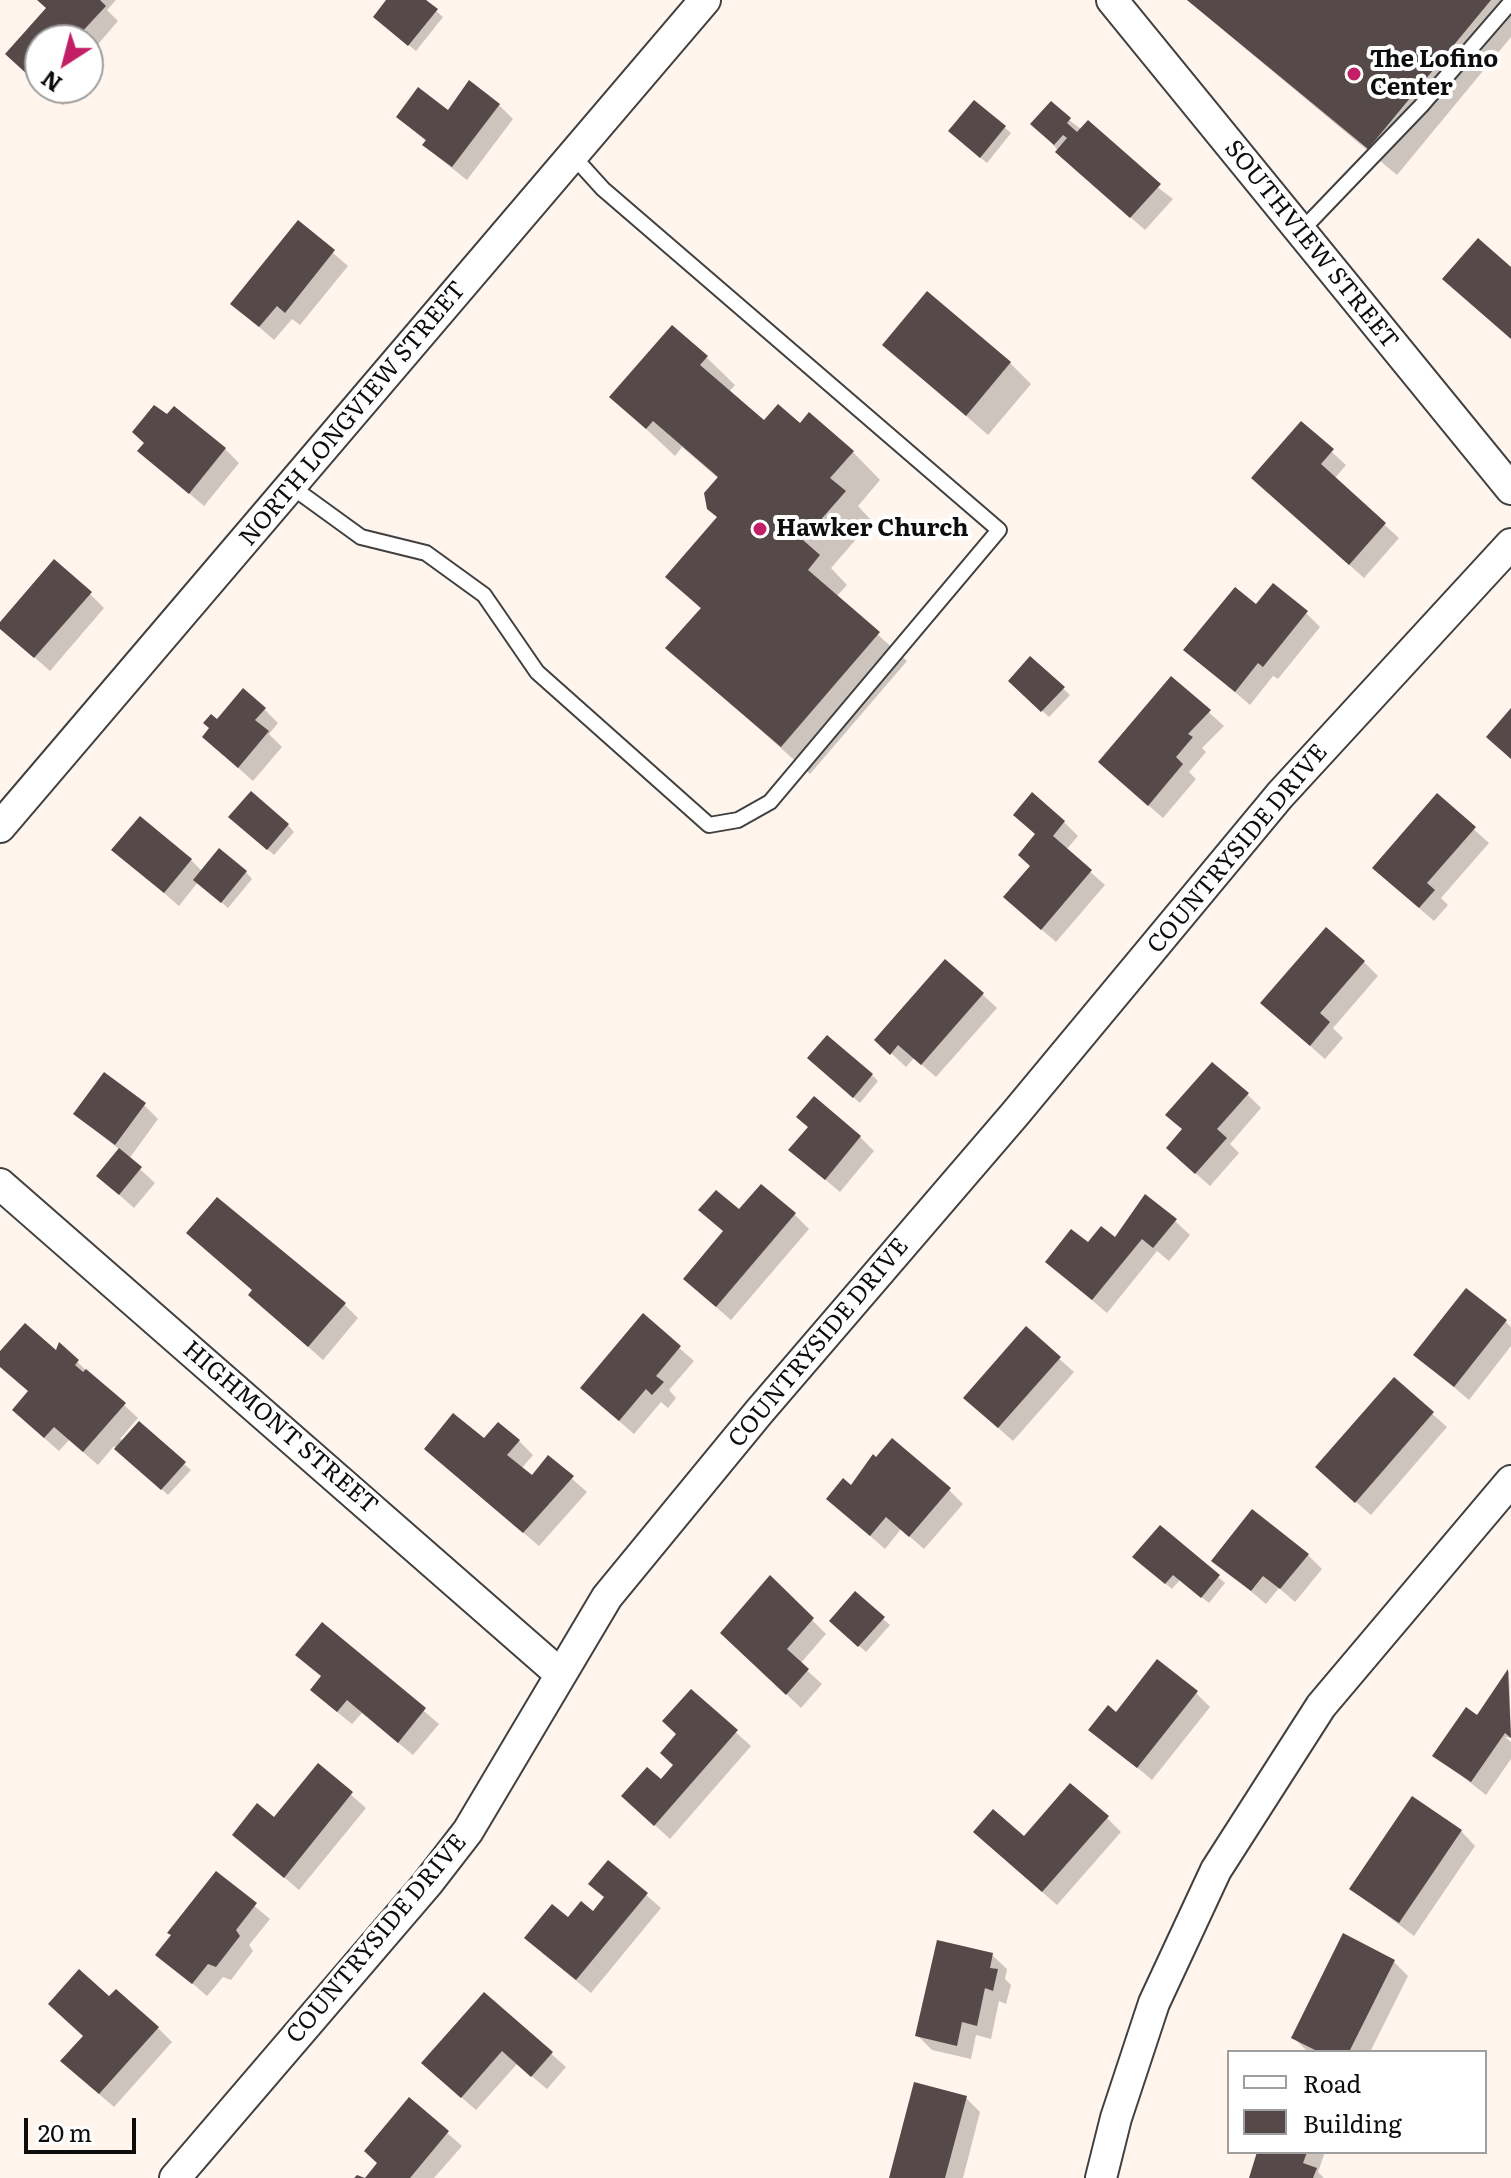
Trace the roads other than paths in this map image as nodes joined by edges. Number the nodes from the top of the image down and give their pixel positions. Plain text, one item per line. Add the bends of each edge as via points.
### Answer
1 (705, 0) edge
2 (1112, 0) edge
3 (1511, 2) edge
4 (573, 156) junction
5 (1300, 232) junction
6 (292, 487) junction
7 (1511, 489) edge
8 (1511, 544) edge
9 (0, 827) edge
10 (0, 1184) edge
11 (1511, 1481) edge
12 (559, 1673) junction
13 (175, 2178) edge
14 (1101, 2178) edge

1 - 4 street, NORTH LONGVIEW STREET
2 - 5 street, SOUTHVIEW STREET
3 - 5 lane
4 - 6 street, NORTH LONGVIEW STREET
4 - 6 lane via 603,189 999,530 770,802 738,820 709,825 537,672 484,595 426,553 361,537
5 - 7 street, SOUTHVIEW STREET
6 - 9 street, NORTH LONGVIEW STREET
8 - 12 street, COUNTRYSIDE DRIVE via 1280,795 759,1412 607,1597
10 - 12 street, HIGHMONT STREET
11 - 14 street via 1321,1706 1216,1870 1154,2003
12 - 13 street, COUNTRYSIDE DRIVE via 468,1831

